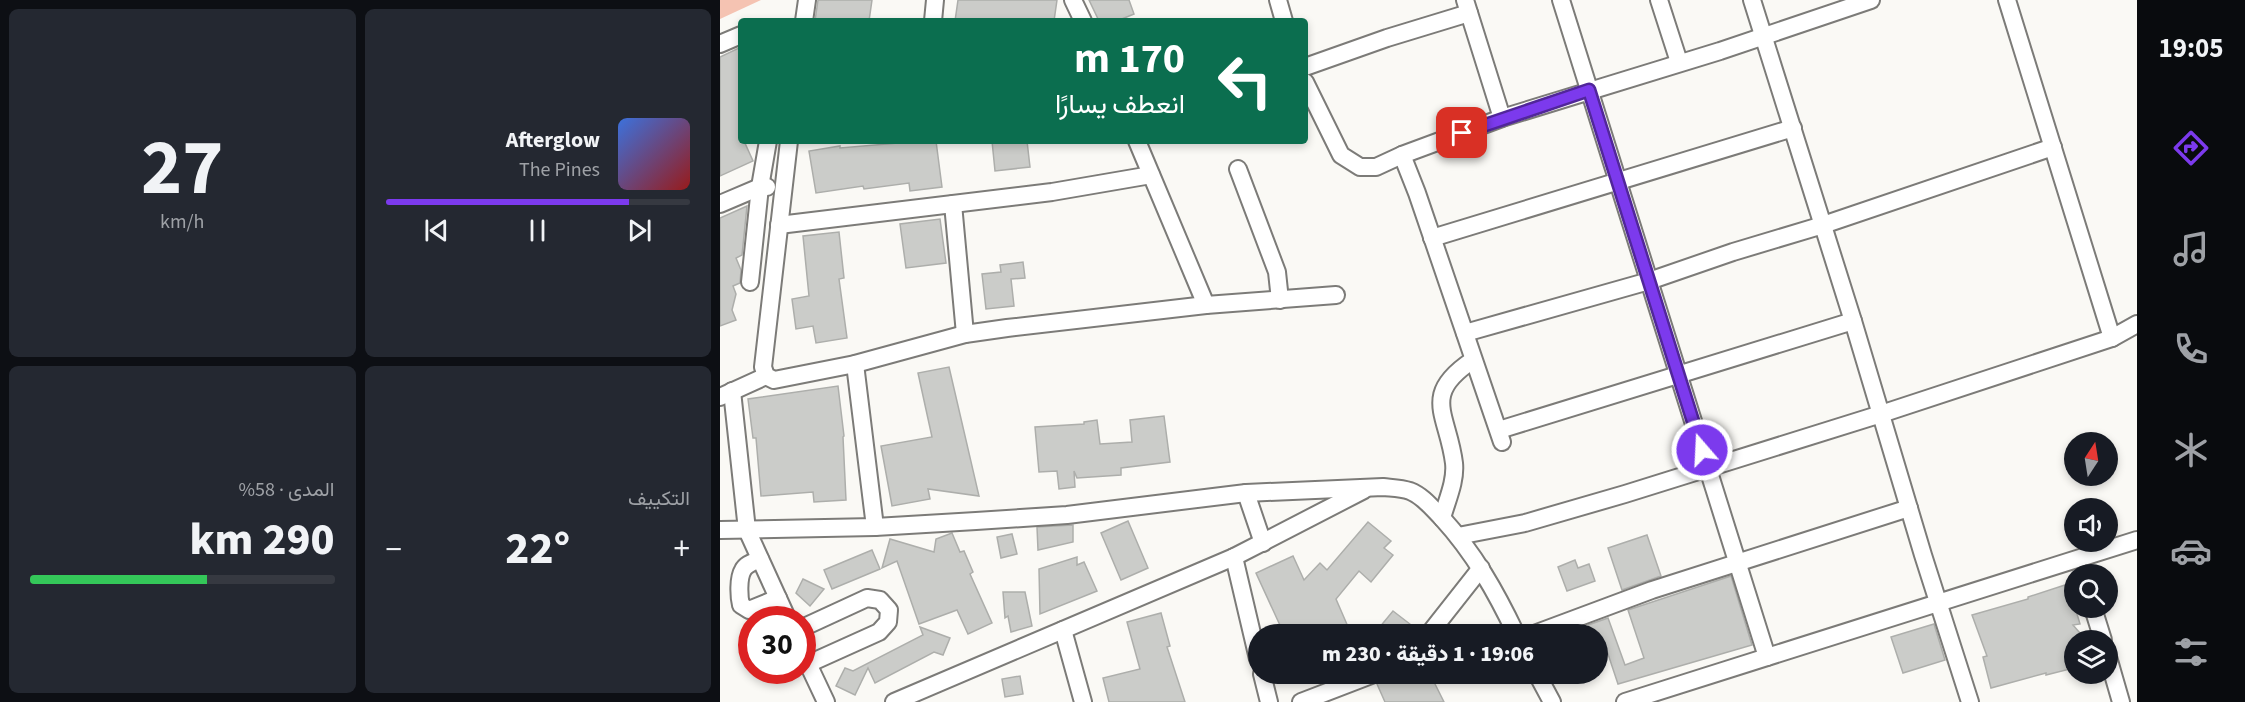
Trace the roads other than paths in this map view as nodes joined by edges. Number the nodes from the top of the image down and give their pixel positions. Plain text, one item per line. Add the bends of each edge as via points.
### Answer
1 (807, 0) edge
2 (935, 0) edge
3 (1073, 0) edge
4 (1278, 0) edge
5 (1561, 0) edge
6 (1659, 0) edge
7 (1752, 0) edge
8 (1871, 0) edge
9 (2007, 0) edge
10 (1467, 6) edge
11 (804, 18) edge
12 (933, 18) edge
13 (1082, 18) edge
14 (1283, 18) edge
15 (738, 36) edge
16 (1763, 37) junction
17 (720, 44) edge
18 (1678, 63) junction
19 (1308, 66) edge
20 (1308, 88) edge
21 (1589, 90) junction
22 (1502, 118) junction
23 (1793, 128) junction
24 (767, 144) edge
25 (789, 144) edge
26 (1138, 144) edge
27 (2053, 147) junction
28 (1402, 155) junction
29 (1238, 169) dead end
30 (1151, 175) junction
31 (1618, 181) junction
32 (760, 187) junction
33 (783, 187) junction
34 (720, 204) edge
35 (953, 204) junction
36 (779, 225) junction
37 (1822, 225) junction
38 (1432, 238) junction
39 (1649, 281) junction
40 (750, 282) dead end
41 (1336, 296) dead end
42 (1280, 300) junction
43 (1206, 306) junction
44 (1853, 321) junction
45 (2137, 324) edge
46 (1465, 333) junction
47 (965, 334) junction
48 (2112, 338) junction
49 (1473, 360) junction
50 (855, 364) junction
51 (1677, 375) junction
52 (766, 376) junction
53 (726, 394) edge
54 (1881, 414) junction
55 (1708, 468) junction
56 (1367, 489) junction
57 (1246, 493) junction
58 (1909, 508) junction
59 (1442, 518) junction
60 (875, 527) junction
61 (720, 530) edge
62 (747, 530) junction
63 (1458, 536) junction
64 (2137, 540) edge
65 (1263, 543) junction
66 (1234, 557) junction
67 (760, 559) junction
68 (1737, 562) junction
69 (2084, 564) edge
70 (1481, 567) junction
71 (2064, 570) edge
72 (778, 598) junction
73 (1938, 603) junction
74 (782, 606) edge
75 (816, 622) edge
76 (1250, 624) edge
77 (1437, 624) edge
78 (1511, 624) edge
79 (1561, 624) edge
80 (1063, 630) junction
81 (816, 654) edge
82 (1767, 657) junction
83 (816, 681) edge
84 (1264, 684) edge
85 (1348, 684) edge
86 (1542, 684) edge
87 (2116, 684) edge
88 (826, 702) edge
89 (894, 702) edge
90 (1083, 702) edge
91 (1269, 702) edge
92 (1301, 702) edge
93 (1552, 702) edge
94 (1625, 702) edge
95 (1970, 702) edge
96 (2121, 702) edge

1 - 11 street
2 - 12 street
3 - 13 street
4 - 14 street
5 - 21 street
6 - 18 street
7 - 16 street
8 - 16 street
9 - 27 street
10 - 19 street
10 - 22 street
15 - 17 street
16 - 18 street
16 - 23 street
18 - 21 street
20 - 28 street via 1341,155 1360,167 1376,166
21 - 22 street
21 - 31 street
22 - 28 street
23 - 31 street
23 - 37 street
24 - 32 street
25 - 33 street
26 - 30 street
27 - 37 street
27 - 48 street
28 - 38 street
29 - 42 street via 1277,272
30 - 35 street
30 - 43 street
31 - 38 street
31 - 39 street
32 - 33 street
32 - 34 street
32 - 40 street
33 - 36 street
35 - 36 street
35 - 47 street
36 - 52 street via 763,367
37 - 39 street
37 - 44 street
38 - 46 street
39 - 46 street
39 - 51 street
41 - 42 street
42 - 43 street
43 - 47 street
44 - 51 street
44 - 54 street
45 - 48 street
46 - 49 street
47 - 50 street
48 - 54 street
49 - 51 street via 1500,436
49 - 59 street via 1444,387 1440,401 1454,464
50 - 52 street via 774,380
50 - 60 street
51 - 55 street
52 - 53 street
53 - 62 street
54 - 55 street
54 - 58 street
55 - 63 street via 1525,522
55 - 68 street
56 - 57 street
56 - 59 street via 1401,488 1412,492 1427,501
56 - 65 street
57 - 60 street via 1067,515
57 - 65 street
58 - 68 street
58 - 73 street
59 - 63 street
60 - 62 street
61 - 62 street
62 - 67 street
63 - 70 street
64 - 69 street
65 - 66 street
66 - 76 street
66 - 80 street
67 - 72 street
67 - 72 street via 743,570 741,605 749,610
68 - 79 street
68 - 82 street
70 - 77 street
70 - 78 street
71 - 73 street
72 - 74 street
73 - 82 street
73 - 95 street
75 - 81 street via 867,598 880,600 889,610 888,622 879,632
80 - 89 street
80 - 90 street
82 - 94 street
83 - 88 street
84 - 91 street
85 - 92 street
86 - 93 street
87 - 96 street

